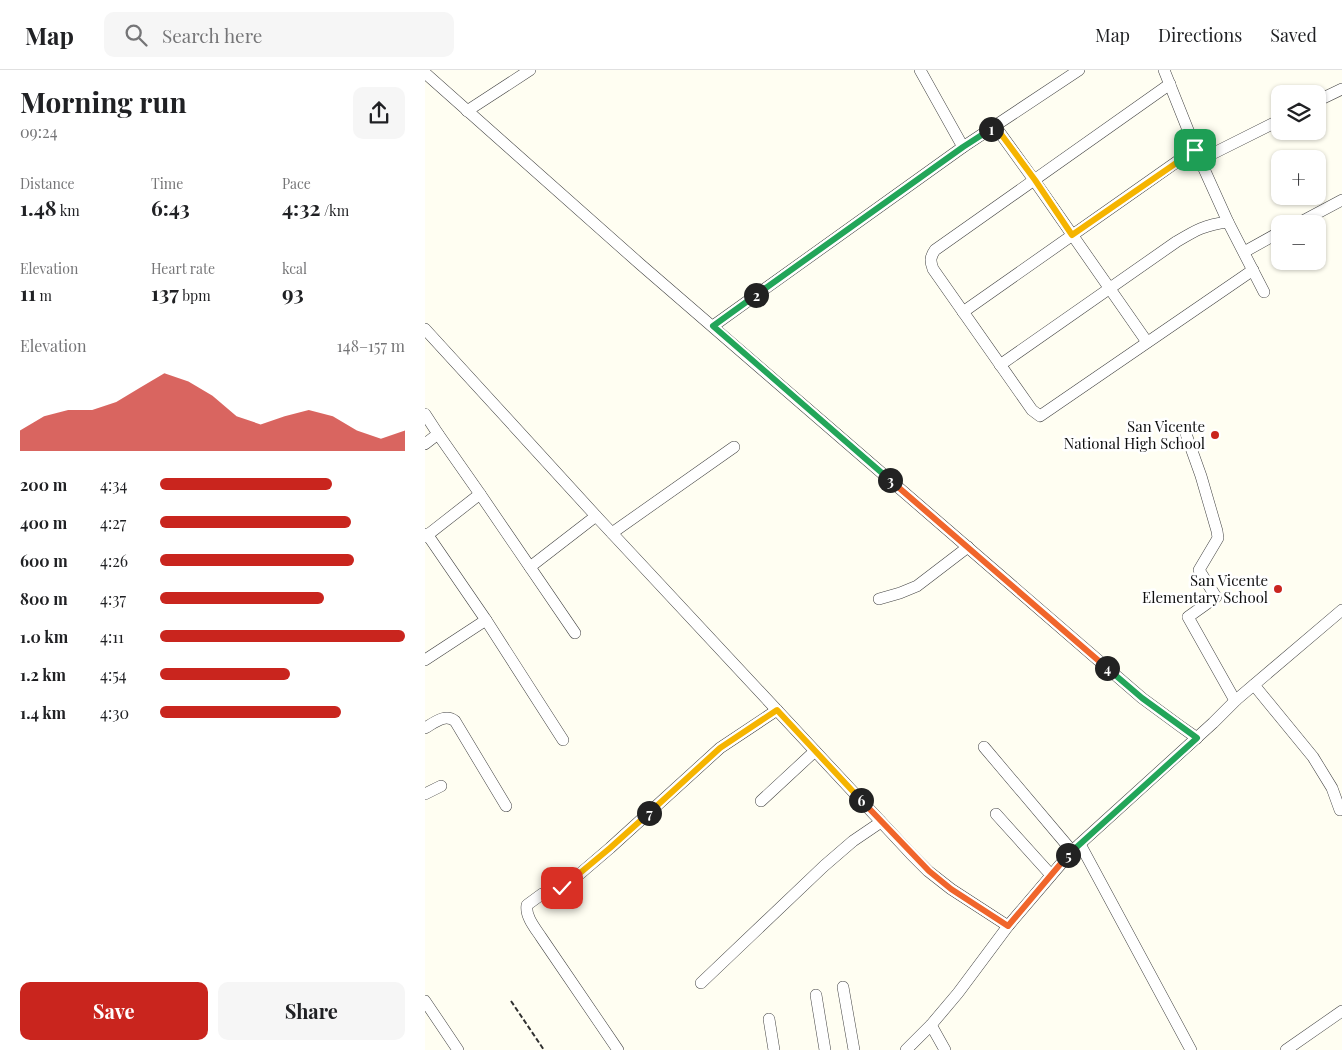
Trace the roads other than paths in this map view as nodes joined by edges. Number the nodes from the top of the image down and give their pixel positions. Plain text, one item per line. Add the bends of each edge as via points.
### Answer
1 (530, 70) edge
2 (921, 70) edge
3 (1079, 70) edge
4 (1164, 70) edge
5 (425, 71) edge
6 (1170, 84) junction
7 (1342, 89) edge
8 (1326, 97) edge
9 (467, 111) junction
10 (1271, 124) edge
11 (995, 126) junction
12 (963, 147) junction
13 (1197, 155) junction
14 (1035, 180) junction
15 (1342, 200) edge
16 (1314, 215) edge
17 (1228, 222) junction
18 (1072, 235) junction
19 (1271, 237) edge
20 (1244, 252) junction
21 (1253, 270) junction
22 (1109, 288) junction
23 (1264, 292) dead end
24 (963, 312) junction
25 (713, 326) junction
26 (425, 329) edge
27 (1147, 342) junction
28 (1000, 365) junction
29 (425, 414) edge
30 (438, 434) junction
31 (1186, 434) dead end
32 (425, 444) edge
33 (734, 447) dead end
34 (480, 494) junction
35 (596, 516) junction
36 (612, 533) junction
37 (426, 536) edge
38 (968, 547) junction
39 (531, 567) junction
40 (879, 599) dead end
41 (1342, 610) edge
42 (487, 620) junction
43 (575, 633) dead end
44 (427, 656) edge
45 (1254, 685) junction
46 (1236, 700) junction
47 (777, 710) junction
48 (425, 728) edge
49 (1197, 738) junction
50 (563, 740) dead end
51 (984, 747) dead end
52 (815, 751) junction
53 (441, 786) dead end
54 (425, 794) edge
55 (761, 801) dead end
56 (506, 806) dead end
57 (1340, 810) dead end
58 (996, 814) dead end
59 (881, 822) junction
60 (1076, 848) junction
61 (1051, 875) junction
62 (1008, 926) junction
63 (701, 983) dead end
64 (843, 988) dead end
65 (816, 995) dead end
66 (425, 1001) edge
67 (1342, 1011) edge
68 (769, 1018) dead end
69 (931, 1025) junction
70 (458, 1050) edge
71 (618, 1050) edge
72 (774, 1050) edge
73 (825, 1050) edge
74 (854, 1050) edge
75 (906, 1050) edge
76 (945, 1050) edge
77 (1191, 1050) edge
78 (1286, 1050) edge

1 - 9 street
2 - 12 street
3 - 11 street
4 - 6 street
5 - 9 street
6 - 13 street
6 - 14 street
7 - 8 street
9 - 25 street
10 - 13 street
11 - 12 street
11 - 14 street
12 - 25 street
13 - 17 street
13 - 18 street
14 - 18 street
14 - 24 street via 931,256 933,269
15 - 16 street
17 - 20 street
17 - 22 street via 1199,228
18 - 22 street
18 - 24 street
19 - 20 street
20 - 21 street
21 - 23 street
21 - 27 street
22 - 27 street
22 - 28 street
24 - 28 street
25 - 38 street
26 - 35 street
27 - 28 street via 1040,416 1032,410
29 - 30 street
30 - 32 street
30 - 34 street
31 - 46 street via 1218,538 1199,570 1216,597 1188,617
33 - 36 street
34 - 37 street
34 - 39 street
35 - 36 street
35 - 39 street
36 - 47 street
37 - 42 street
38 - 40 street via 917,586
38 - 49 street via 1142,698
39 - 43 street
41 - 45 street
42 - 44 street
42 - 50 street
45 - 46 street
45 - 57 street via 1313,757 1332,788
46 - 49 street
47 - 52 street
47 - 71 street via 720,748 568,884 542,894 527,905 526,911 541,937
48 - 56 street via 447,717 452,718
49 - 60 street
51 - 60 street
52 - 55 street
52 - 59 street
53 - 54 street
58 - 61 street
59 - 62 street via 951,889
59 - 63 street via 824,866
60 - 61 street
60 - 77 street
61 - 62 street
62 - 69 street
64 - 74 street
65 - 73 street
66 - 70 street
67 - 78 street
68 - 72 street
69 - 75 street
69 - 76 street

